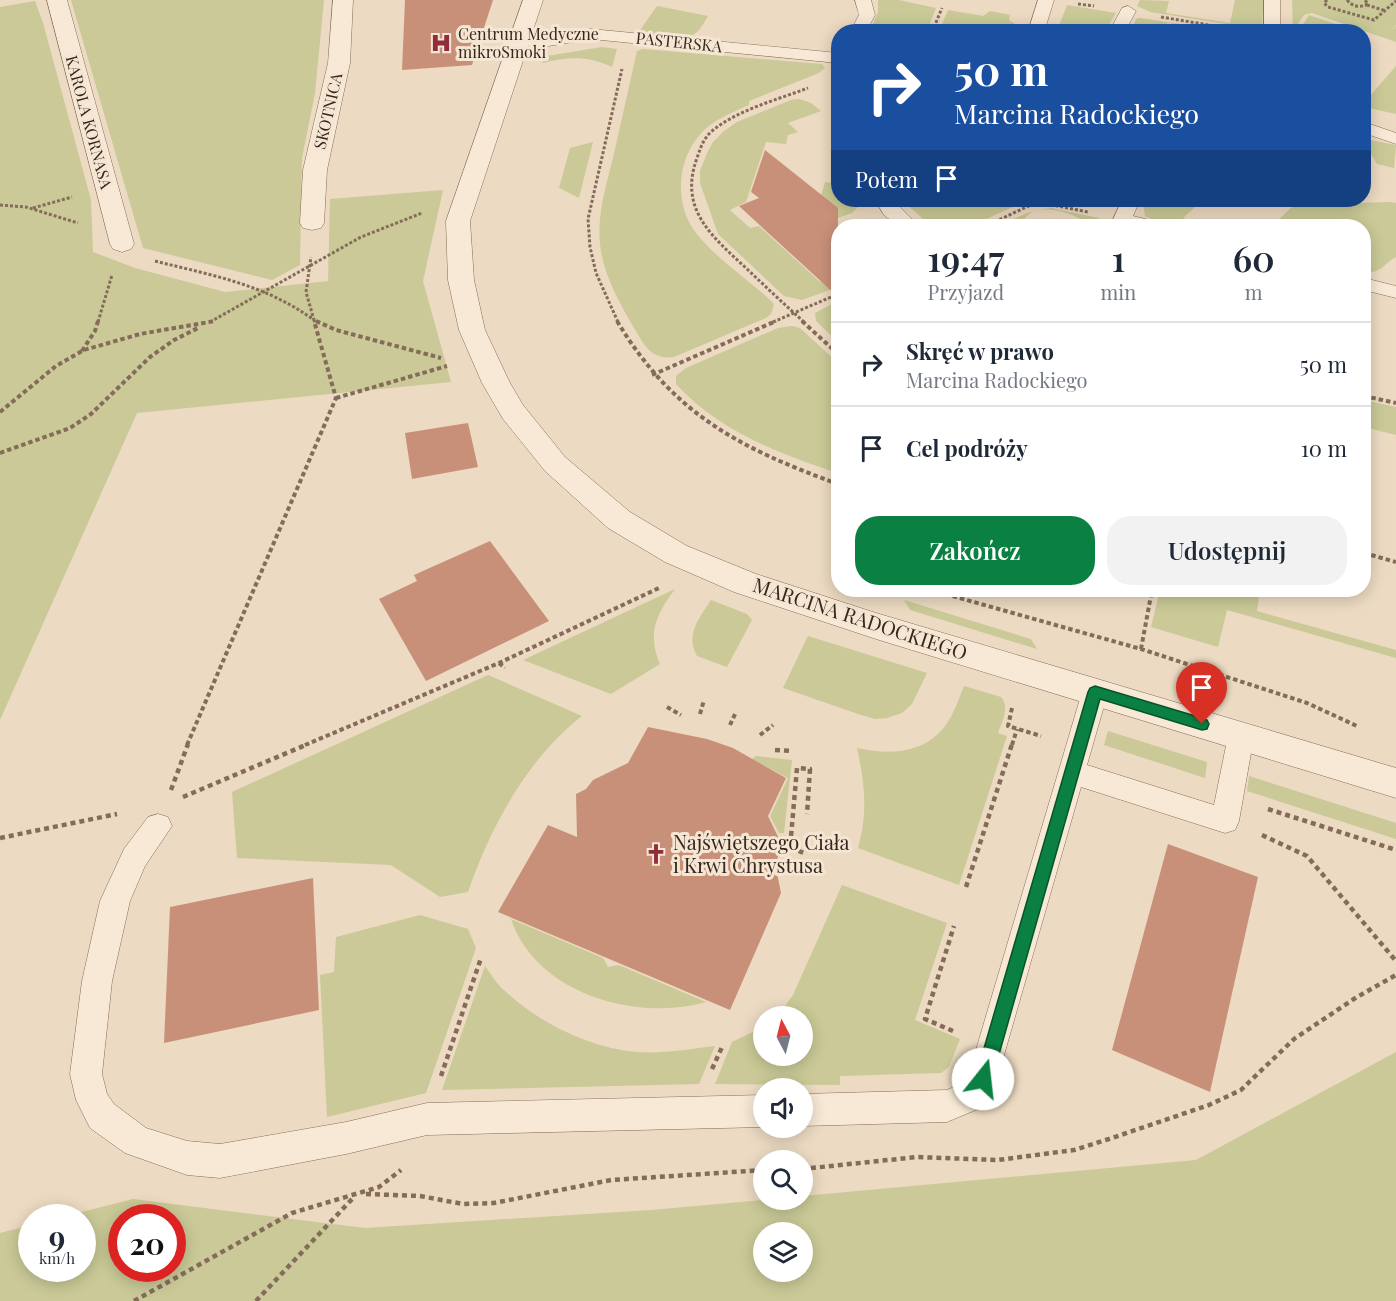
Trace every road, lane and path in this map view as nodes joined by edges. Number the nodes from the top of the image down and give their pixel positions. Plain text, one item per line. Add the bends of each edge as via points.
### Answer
1 (57, 0) edge
2 (343, 0) edge
3 (533, 0) edge
4 (862, 0) edge
5 (1046, 0) edge
6 (1272, 0) edge
7 (1327, 0) edge
8 (1347, 0) edge
9 (1365, 0) edge
10 (1396, 1) edge
11 (1367, 5) junction
12 (1354, 6) junction
13 (942, 8) dead end
14 (1386, 11) junction
15 (1128, 12) dead end
16 (1346, 13) junction
17 (862, 24) edge
18 (935, 24) edge
19 (1038, 24) edge
20 (1121, 24) edge
21 (1272, 24) edge
22 (520, 40) junction
23 (831, 57) edge
24 (622, 68) dead end
25 (808, 88) dead end
26 (1371, 131) edge
27 (1396, 139) edge
28 (465, 201) junction
29 (0, 205) edge
30 (888, 207) edge
31 (1025, 207) edge
32 (1060, 207) edge
33 (901, 219) edge
34 (1000, 219) edge
35 (1105, 219) edge
36 (312, 223) joint
37 (124, 245) junction
38 (309, 266) junction
39 (1371, 286) edge
40 (267, 292) junction
41 (1394, 292) dead end
42 (831, 297) edge
43 (794, 313) junction
44 (314, 320) junction
45 (202, 326) junction
46 (831, 347) edge
47 (81, 352) junction
48 (652, 375) junction
49 (336, 398) junction
50 (1371, 398) edge
51 (1396, 403) edge
52 (0, 412) edge
53 (0, 453) edge
54 (831, 482) edge
55 (1371, 556) edge
56 (1396, 562) edge
57 (666, 584) dead end
58 (956, 597) edge
59 (1151, 597) edge
60 (1141, 649) junction
61 (499, 663) junction
62 (505, 668) dead end
63 (1095, 692) junction
64 (704, 700) dead end
65 (1010, 701) dead end
66 (667, 706) dead end
67 (736, 712) dead end
68 (700, 714) dead end
69 (681, 715) dead end
70 (730, 724) dead end
71 (773, 725) dead end
72 (1017, 729) junction
73 (1366, 730) dead end
74 (760, 735) dead end
75 (1241, 736) junction
76 (775, 750) dead end
77 (793, 751) dead end
78 (1074, 760) junction
79 (1396, 783) edge
80 (1227, 809) junction
81 (122, 813) dead end
82 (807, 814) dead end
83 (162, 815) junction
84 (0, 838) edge
85 (1396, 850) edge
86 (807, 854) dead end
87 (966, 887) dead end
88 (954, 926) dead end
89 (482, 958) dead end
90 (1396, 961) edge
91 (1396, 975) edge
92 (955, 1032) dead end
93 (813, 1110) edge
94 (753, 1111) edge
95 (427, 1119) junction
96 (813, 1168) edge
97 (753, 1171) edge
98 (358, 1195) junction
99 (135, 1301) edge
100 (256, 1301) edge

1 - 37 street, KAROLA KORNASA
2 - 36 street, SKOTNICA via 339,63 315,170
3 - 22 street, MARCINA RADOCKIEGO
4 - 17 lane via 867,15
5 - 19 lane
6 - 21 lane
7 - 16 path via 1324,3 1328,7
8 - 12 path
9 - 11 path
10 - 14 path
11 - 12 path
11 - 14 path
12 - 16 path
13 - 18 path
14 - 16 path via 1374,20
15 - 20 lane
22 - 23 lane, PASTERSKA via 542,42 591,34
22 - 28 street, MARCINA RADOCKIEGO
24 - 48 path via 588,217 590,252 602,294
25 - 43 path via 728,121 705,138 693,167 690,188 695,212 708,233
26 - 27 lane
28 - 38 path via 396,222
28 - 63 street, MARCINA RADOCKIEGO via 458,221 461,280 482,355 513,412 533,439 555,464 619,520 676,554 745,583
29 - 37 path via 69,218
30 - 33 lane
31 - 34 path
32 - 35 path
36 - 38 path
37 - 40 path
37 - 47 path via 94,331
38 - 40 path
38 - 44 path via 306,292
39 - 41 lane
40 - 44 path
40 - 45 path
42 - 43 path
43 - 46 path
43 - 48 path
44 - 49 path
44 - 49 path via 336,330 456,363
45 - 47 path via 150,332
45 - 53 path via 150,357 91,414 70,428
47 - 52 path via 51,369
48 - 54 path via 680,403 720,432 792,468
49 - 83 path via 194,726
50 - 51 path
55 - 56 path
57 - 61 path
58 - 60 path
59 - 60 path
60 - 73 path via 1307,703
61 - 62 path
61 - 83 path
63 - 75 street, MARCINA RADOCKIEGO
63 - 78 lane
64 - 68 path
65 - 72 path via 1008,726
66 - 69 path
67 - 70 path
71 - 74 path
72 - 78 path
72 - 87 path
75 - 79 street, MARCINA RADOCKIEGO
75 - 80 lane
76 - 77 path
78 - 80 lane
78 - 93 lane via 983,1079 967,1098 947,1106
80 - 85 path
80 - 90 path via 1307,856
81 - 84 path
82 - 86 path via 810,769 797,768 788,849
83 - 95 lane via 134,858 114,900 97,981 86,1074 92,1100 102,1116 137,1141 187,1158 220,1161
88 - 92 path via 924,1019
89 - 95 path
91 - 96 path via 1294,1039 1241,1090 1209,1105 1100,1142 1074,1150 999,1160 917,1157
94 - 95 lane
95 - 98 path via 414,1154 401,1171 380,1187
97 - 98 path via 611,1180 494,1203
98 - 99 path via 292,1213
98 - 100 path

